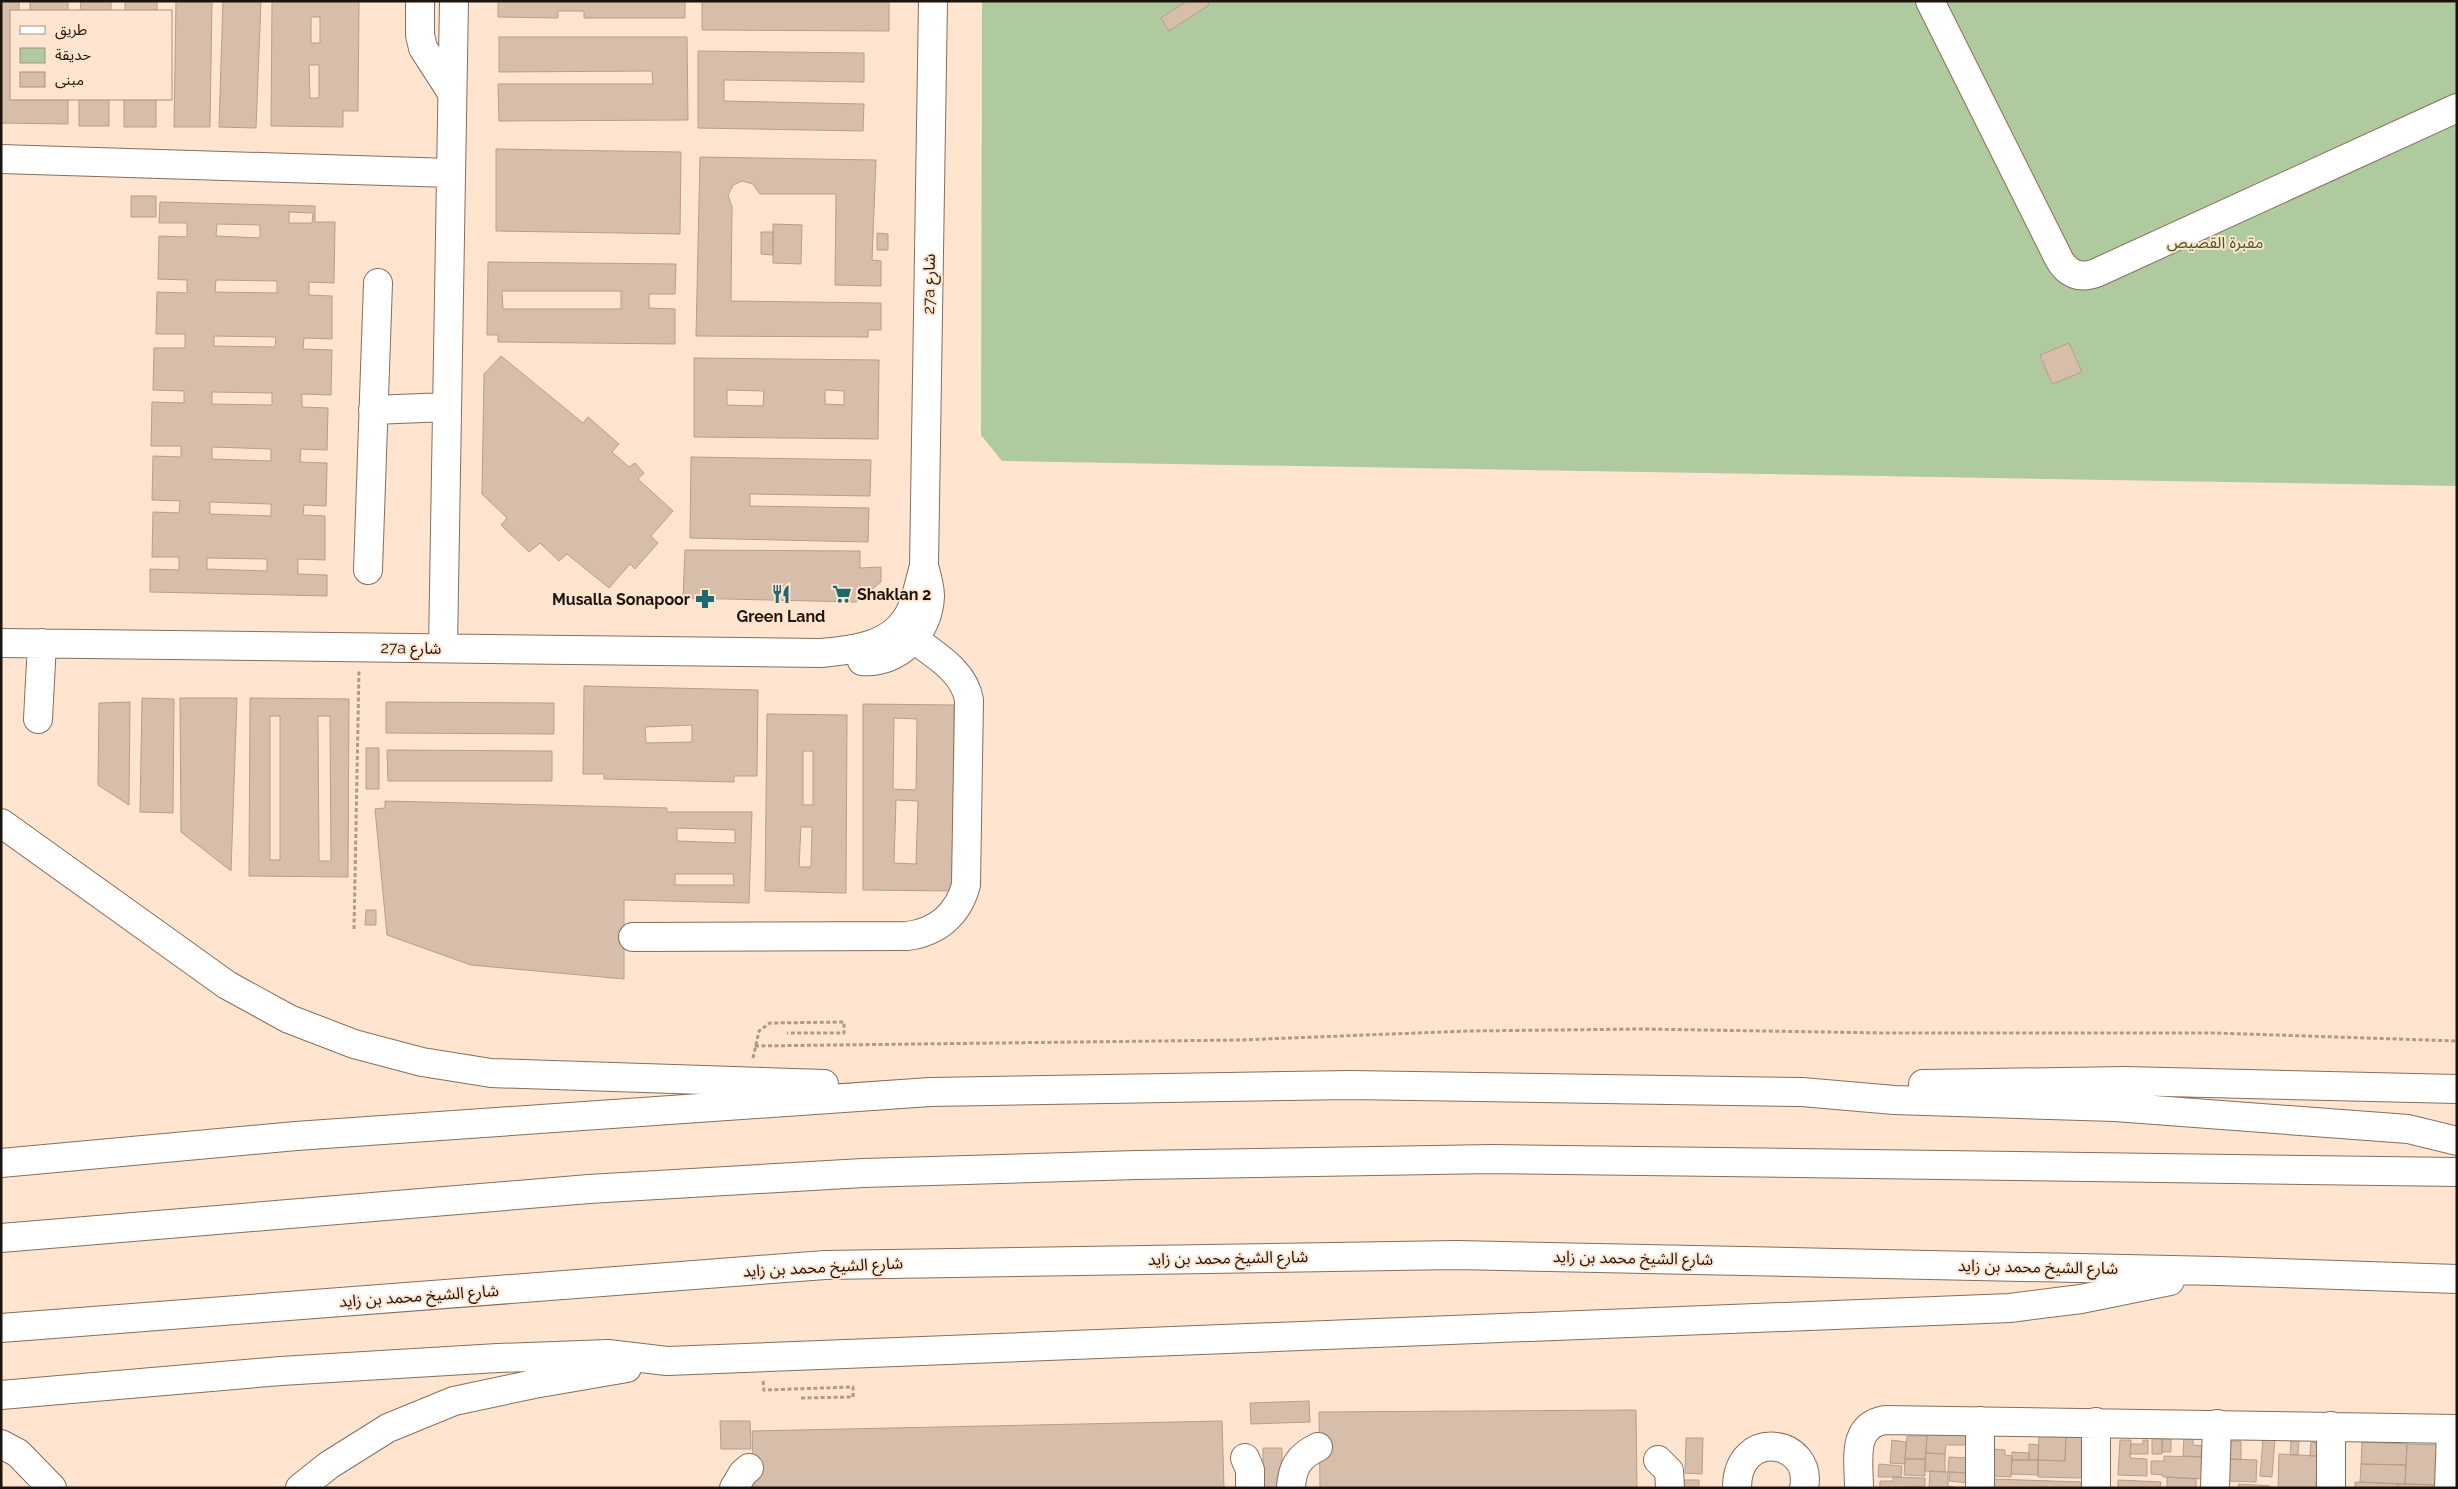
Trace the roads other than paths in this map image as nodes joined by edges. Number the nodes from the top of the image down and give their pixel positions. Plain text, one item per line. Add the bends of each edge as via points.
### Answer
1 (420, 1) edge
2 (454, 1) edge
3 (933, 1) edge
4 (1930, 1) edge
5 (452, 93) junction
6 (2457, 108) edge
7 (1, 159) edge
8 (451, 173) junction
9 (378, 283) dead end
10 (447, 407) junction
11 (373, 410) junction
12 (924, 566) junction
13 (368, 570) dead end
14 (914, 638) junction
15 (1, 643) edge
16 (42, 643) junction
17 (443, 648) junction
18 (821, 653) junction
19 (38, 719) dead end
20 (1, 823) edge
21 (633, 937) dead end
22 (2457, 1089) edge
23 (930, 1092) junction
24 (1802, 1092) junction
25 (2457, 1141) edge
26 (1, 1163) edge
27 (2457, 1172) edge
28 (1, 1238) edge
29 (2218, 1271) junction
30 (2457, 1278) edge
31 (1, 1328) edge
32 (667, 1361) junction
33 (1, 1395) edge
34 (1980, 1421) junction
35 (2096, 1422) junction
36 (2217, 1424) junction
37 (2331, 1426) junction
38 (2454, 1429) edge
39 (1, 1444) edge
40 (1318, 1447) dead end
41 (1245, 1458) dead end
42 (1658, 1460) dead end
43 (52, 1488) edge
44 (300, 1488) edge
45 (1250, 1488) edge
46 (1291, 1488) edge
47 (1670, 1488) edge
48 (1737, 1488) edge
49 (1804, 1488) edge
50 (1859, 1488) edge
51 (1980, 1488) edge
52 (2096, 1488) edge
53 (2215, 1488) edge
54 (2330, 1488) edge
55 (2449, 1488) edge

1 - 5 main road via 423,48
2 - 5 main road
3 - 12 main road, 27a شارع
4 - 6 main road via 2059,259 2069,272 2076,275 2096,273
5 - 8 main road
7 - 8 main road
8 - 10 main road
9 - 11 main road
10 - 11 main road
10 - 17 main road
11 - 13 main road
12 - 14 main road, 27a شارع via 929,606
12 - 18 main road, 27a شارع via 910,611 897,629 874,645
14 - 18 main road, 27a شارع via 898,653 877,660 846,659
14 - 21 main road via 956,672 965,685 969,700 966,884 963,896 950,916 930,930 907,936
15 - 16 main road, 27a شارع
16 - 17 main road, 27a شارع
16 - 19 main road
17 - 18 main road, 27a شارع
20 - 23 main road via 227,985 289,1019 354,1044 422,1062 491,1073 872,1086
22 - 24 main road via 2057,1081 1862,1086
23 - 24 main road via 1431,1084
23 - 26 main road via 296,1136
24 - 25 main road via 1894,1100 2054,1104 2282,1118 2408,1129
27 - 28 main road via 1493,1159 1117,1166 863,1173 589,1189
29 - 30 main road, شارع الشيخ محمد بن زايد
29 - 31 main road, شارع الشيخ محمد بن زايد via 1456,1255 825,1265
29 - 32 main road via 2081,1299 2010,1308
32 - 33 main road via 608,1354 498,1358 281,1370
32 - 44 main road via 534,1384 454,1402 388,1428 329,1465
34 - 35 main road
34 - 50 main road via 1876,1421 1868,1426 1859,1443
34 - 51 main road
35 - 36 main road
35 - 52 main road
36 - 37 main road
36 - 53 main road
37 - 38 main road
37 - 54 main road
38 - 55 main road
39 - 43 main road via 18,1454
40 - 46 main road via 1296,1462
41 - 45 main road via 1250,1470
42 - 47 main road via 1669,1471
48 - 49 main road via 1742,1462 1749,1454 1767,1446 1794,1455 1805,1472

